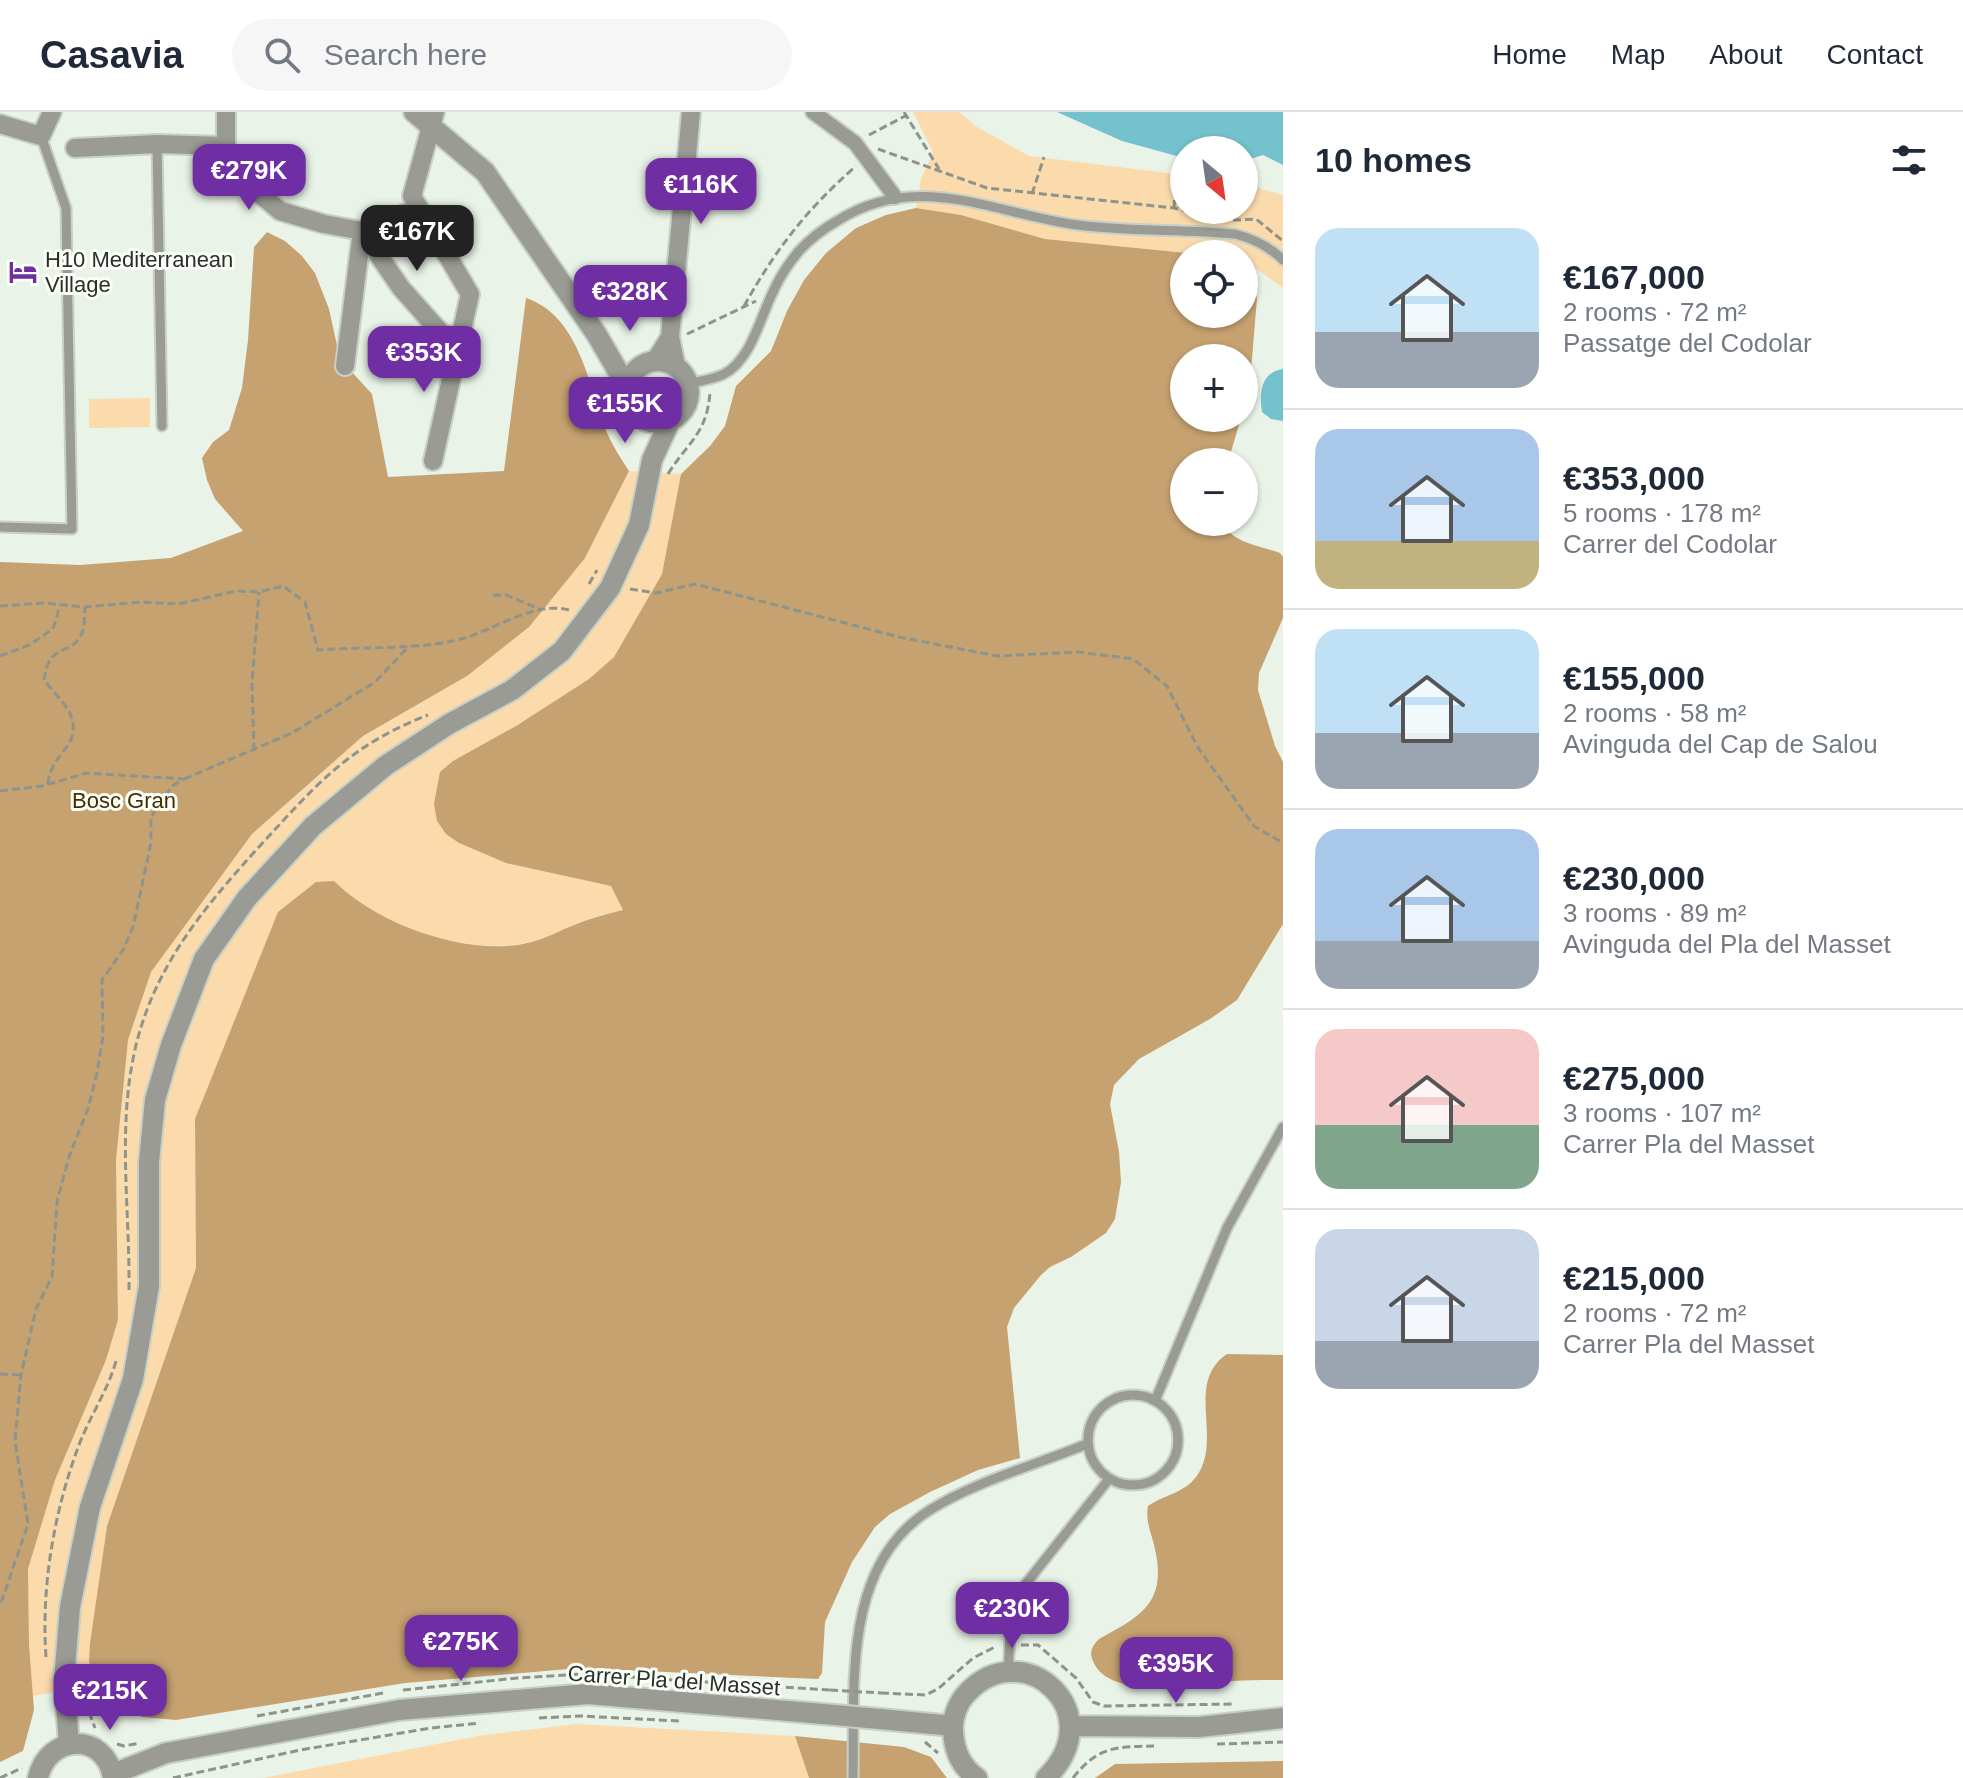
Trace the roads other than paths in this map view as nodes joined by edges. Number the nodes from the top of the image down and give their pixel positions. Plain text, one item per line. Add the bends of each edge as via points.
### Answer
1 (52, 112) edge
2 (226, 112) edge
3 (414, 112) edge
4 (691, 112) edge
5 (813, 112) edge
6 (433, 120) edge
7 (0, 124) edge
8 (41, 136) junction
9 (157, 144) junction
10 (226, 146) junction
11 (75, 148) dead end
12 (895, 197) junction
13 (419, 208) junction
14 (362, 231) junction
15 (1283, 260) edge
16 (597, 335) junction
17 (670, 337) junction
18 (459, 338) junction
19 (650, 362) junction
20 (345, 366) dead end
21 (676, 366) junction
22 (698, 382) junction
23 (627, 387) junction
24 (640, 417) junction
25 (670, 421) junction
26 (162, 426) dead end
27 (433, 461) dead end
28 (651, 470) junction
29 (0, 527) edge
30 (1283, 1127) edge
31 (1155, 1401) junction
32 (1087, 1444) junction
33 (1109, 1479) junction
34 (1008, 1672) junction
35 (1283, 1718) edge
36 (953, 1726) junction
37 (1071, 1726) junction
38 (69, 1744) junction
39 (113, 1776) edge
40 (38, 1778) edge
41 (853, 1778) edge
42 (977, 1778) edge
43 (1046, 1778) edge

1 - 8 street
2 - 10 street
3 - 6 street
4 - 17 street
5 - 12 street via 855,143
6 - 13 street via 412,196
6 - 16 street via 485,172
7 - 8 street
8 - 29 lane via 66,208 72,529
9 - 10 street
9 - 11 street
9 - 26 lane
10 - 14 street via 233,171 280,211
12 - 15 lane via 960,199 1108,229 1235,234 1255,240
12 - 22 lane via 848,214 800,251 773,291 742,357 722,375
13 - 14 street
13 - 18 street via 470,294
14 - 18 street via 401,288 442,334
14 - 20 street
16 - 19 street via 624,356
16 - 23 street
17 - 19 street
17 - 21 street
18 - 27 street
19 - 21 street
19 - 23 street via 634,371
21 - 22 street
22 - 25 street via 683,412
23 - 24 street via 629,403
24 - 25 street
24 - 28 street
25 - 28 street
28 - 38 street via 639,525 610,588 578,615 562,651 512,690 385,766 313,826 247,898 204,959 155,1100 149,1286 133,1379 90,1507 70,1607 64,1680
30 - 31 lane via 1227,1228
31 - 32 lane via 1132,1395 1108,1402 1092,1420
31 - 33 lane via 1177,1429 1172,1464 1143,1485
32 - 33 lane via 1094,1464
32 - 41 lane via 930,1509 903,1529 887,1550 861,1616
33 - 34 lane via 1012,1601
34 - 36 street via 971,1689 956,1709
34 - 37 street via 1026,1673 1057,1693
35 - 37 street via 1199,1727
36 - 39 street, Carrer Pla del Masset, bridge via 588,1694 399,1710 166,1753
36 - 42 street via 961,1761
37 - 43 street via 1069,1747
38 - 39 street via 102,1754
38 - 40 street via 48,1755

